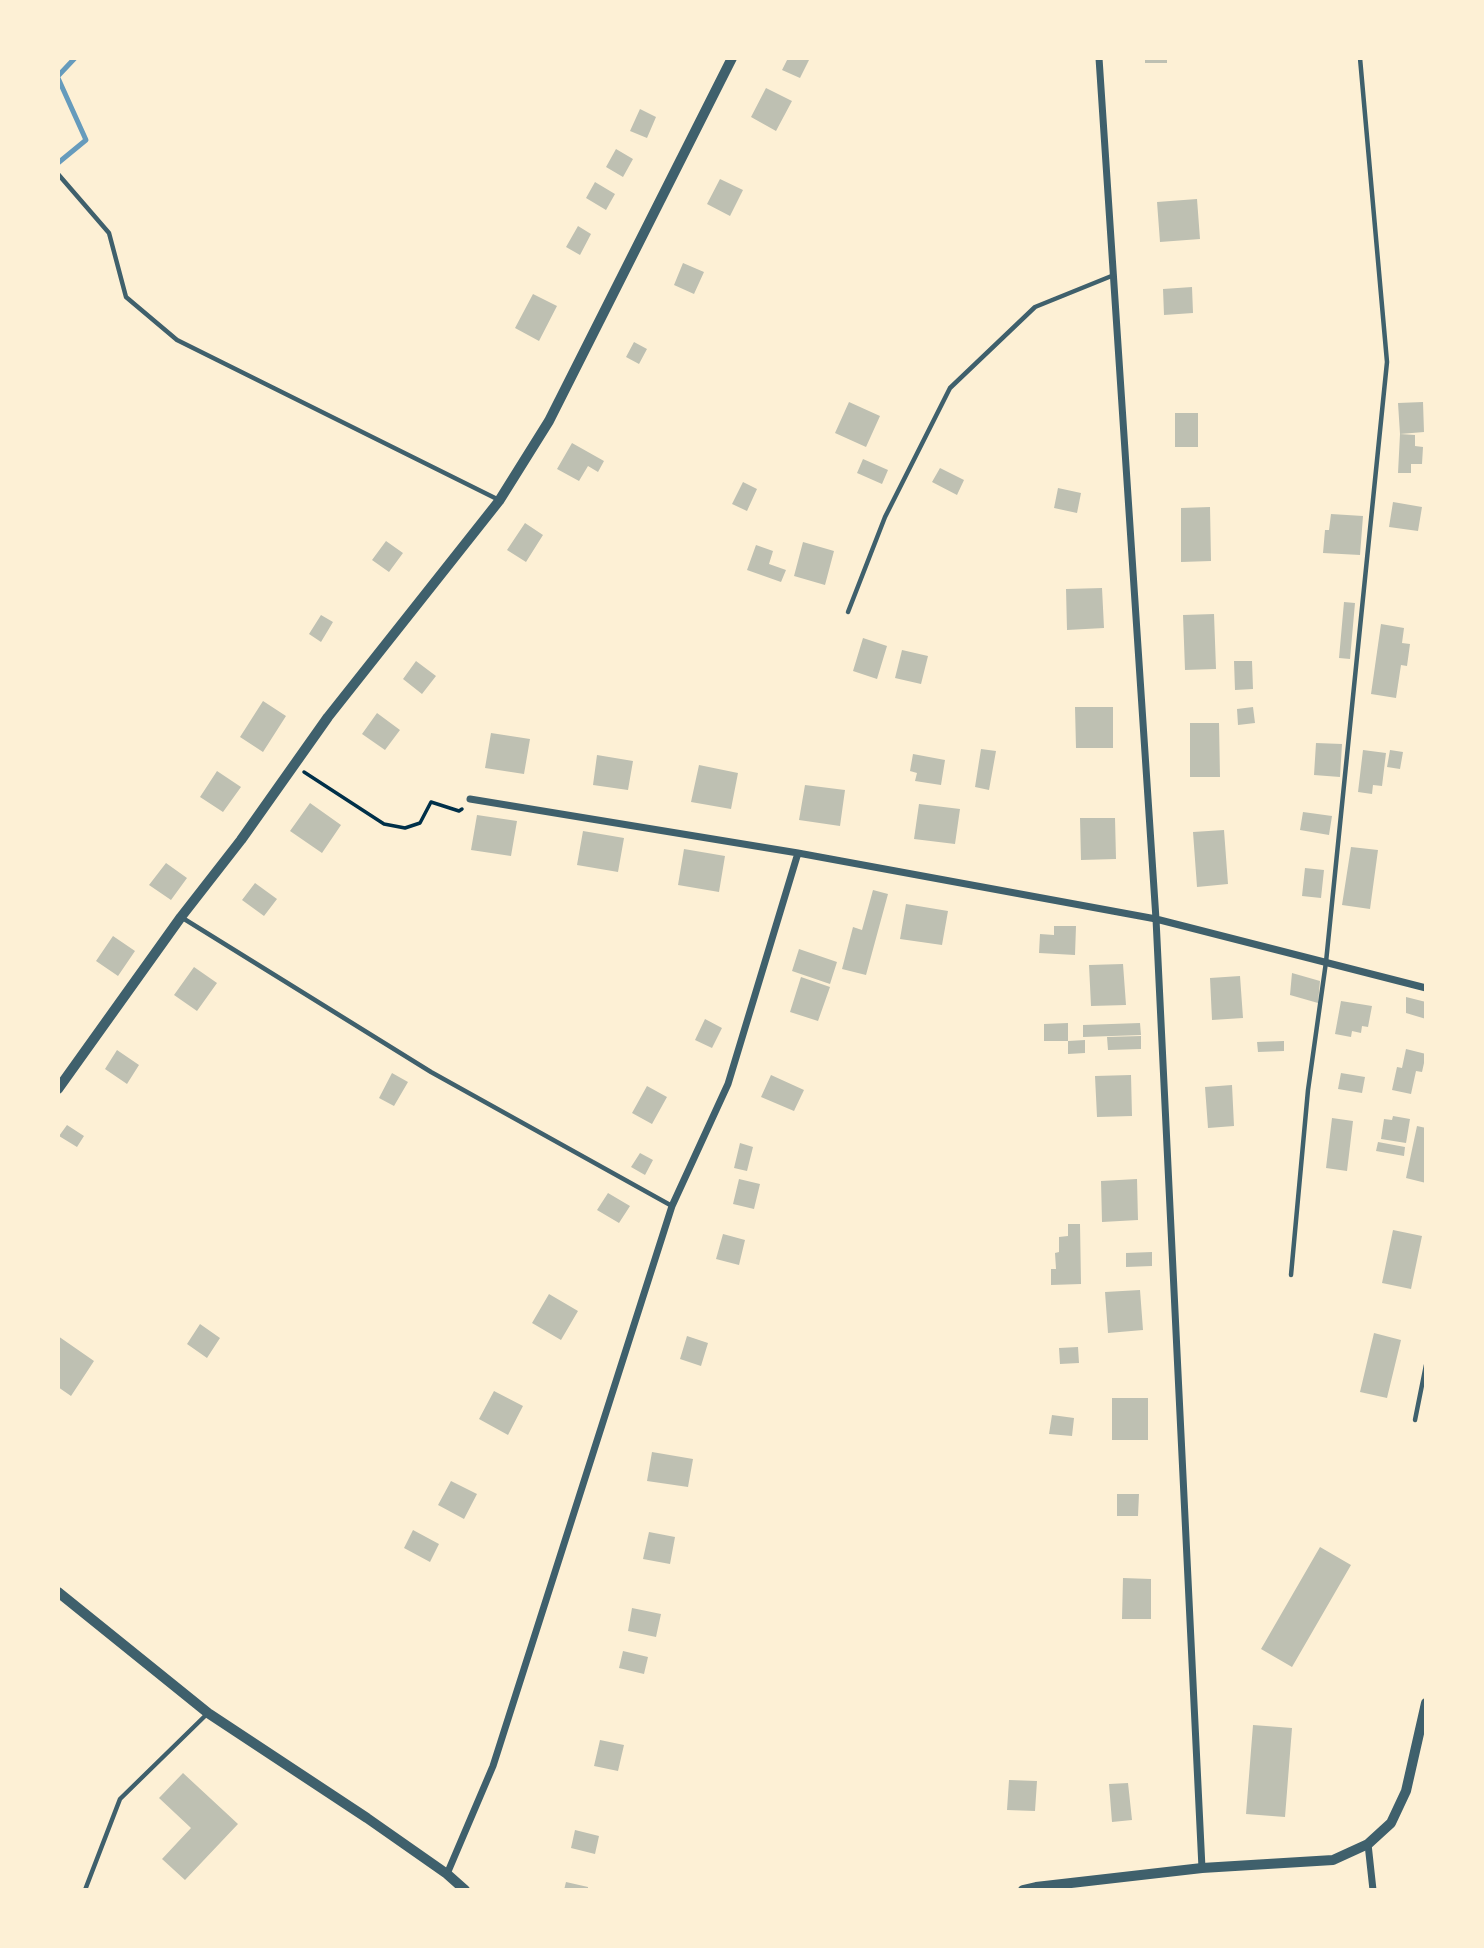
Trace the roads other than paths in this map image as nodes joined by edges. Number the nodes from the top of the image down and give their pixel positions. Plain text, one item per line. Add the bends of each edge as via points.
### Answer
1 (732, 58) edge
2 (1099, 58) edge
3 (1360, 58) edge
4 (58, 174) edge
5 (1114, 274) junction
6 (499, 500) junction
7 (848, 612) dead end
8 (470, 799) road end
9 (798, 853) junction
10 (181, 917) junction
11 (1156, 919) junction
12 (1326, 962) junction
13 (1426, 988) edge
14 (58, 1089) edge
15 (672, 1206) junction
16 (1291, 1275) dead end
17 (1426, 1365) edge
18 (1415, 1420) dead end
19 (58, 1592) edge
20 (1426, 1703) edge
21 (208, 1713) junction
22 (1368, 1844) junction
23 (1202, 1868) junction
24 (447, 1874) junction
25 (85, 1890) edge
26 (465, 1890) edge
27 (1023, 1890) edge
28 (1373, 1890) edge

1 - 6 street via 549,421
2 - 5 street
3 - 12 lane via 1387,362
4 - 6 lane via 109,233 125,297 177,340
5 - 7 lane via 1035,307 950,388 885,517
5 - 11 street
6 - 10 street via 328,716
8 - 9 street
9 - 11 street
9 - 15 street via 728,1084
10 - 14 street
10 - 15 lane via 431,1072
11 - 12 street
11 - 23 street
12 - 13 street
12 - 16 lane via 1308,1090
15 - 24 street via 493,1766
17 - 18 lane
19 - 21 street
20 - 22 street via 1406,1791 1391,1823
21 - 24 street
21 - 25 lane via 120,1799
22 - 23 street via 1333,1860
22 - 28 street
23 - 27 street
24 - 26 street

